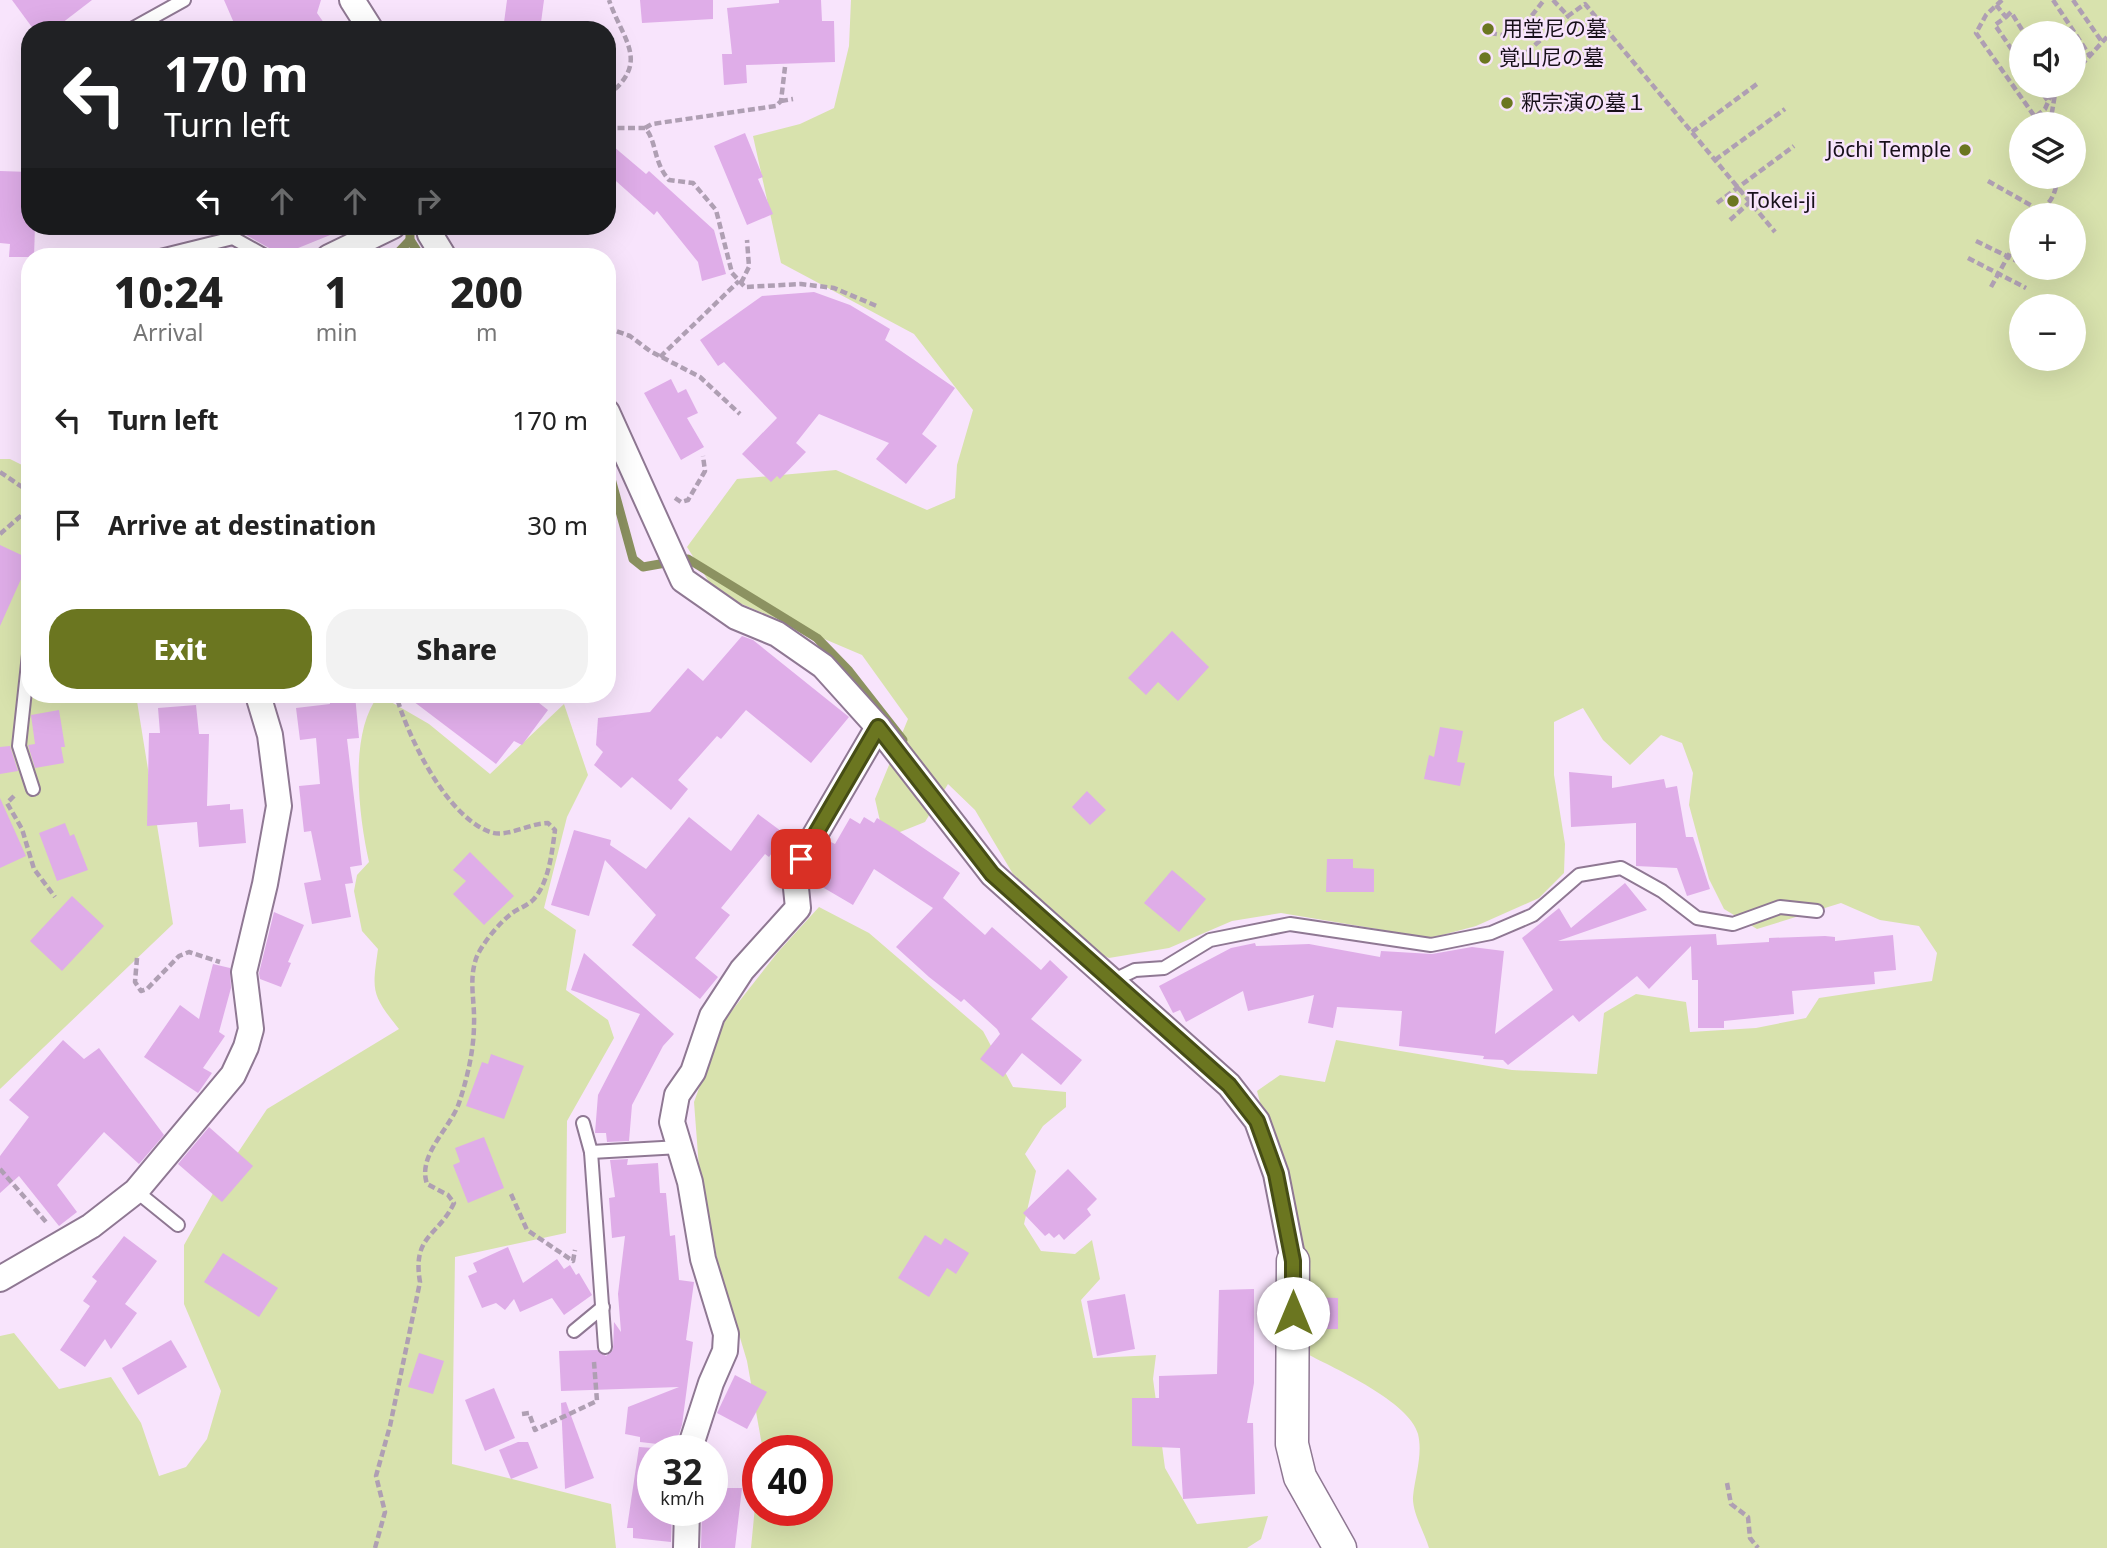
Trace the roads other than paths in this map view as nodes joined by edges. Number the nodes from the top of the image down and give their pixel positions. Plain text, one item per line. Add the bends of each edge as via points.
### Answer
1 (184, 0) edge
2 (352, 0) edge
3 (146, 21) edge
4 (365, 21) edge
5 (375, 235) edge
6 (192, 248) edge
7 (251, 248) edge
8 (348, 248) edge
9 (616, 432) edge
10 (24, 703) edge
11 (260, 703) edge
12 (878, 727) junction
13 (33, 789) road end
14 (1816, 911) dead end
15 (1112, 981) junction
16 (583, 1123) dead end
17 (680, 1147) junction
18 (591, 1152) junction
19 (136, 1191) junction
20 (178, 1225) dead end
21 (1293, 1261) joint
22 (0, 1279) edge
23 (603, 1307) junction
24 (574, 1331) dead end
25 (605, 1347) dead end
26 (695, 1435) edge
27 (687, 1526) edge
28 (686, 1548) edge
29 (1340, 1548) edge

1 - 3 lane
2 - 4 street
5 - 8 street
6 - 7 lane via 233,238
9 - 12 street via 684,580 736,617 777,634 823,666
10 - 13 lane via 19,746
11 - 19 street via 270,735 279,806 265,884 248,942 245,968 251,1028 233,1075
12 - 15 street via 992,874
12 - 17 street via 801,859 798,908 742,970 712,1016 693,1072 677,1096 672,1122
14 - 15 lane via 1780,907 1733,925 1697,918 1621,868 1579,875 1533,915 1491,933 1431,945 1290,923 1209,940 1164,968 1135,970
15 - 21 street via 1229,1085 1257,1121 1276,1174
16 - 18 lane
17 - 18 lane
17 - 26 street via 702,1259 726,1334 725,1351
18 - 23 lane
19 - 20 lane
19 - 22 street via 91,1226
21 - 29 street via 1292,1444 1300,1478
23 - 24 lane
23 - 25 lane
27 - 28 street

